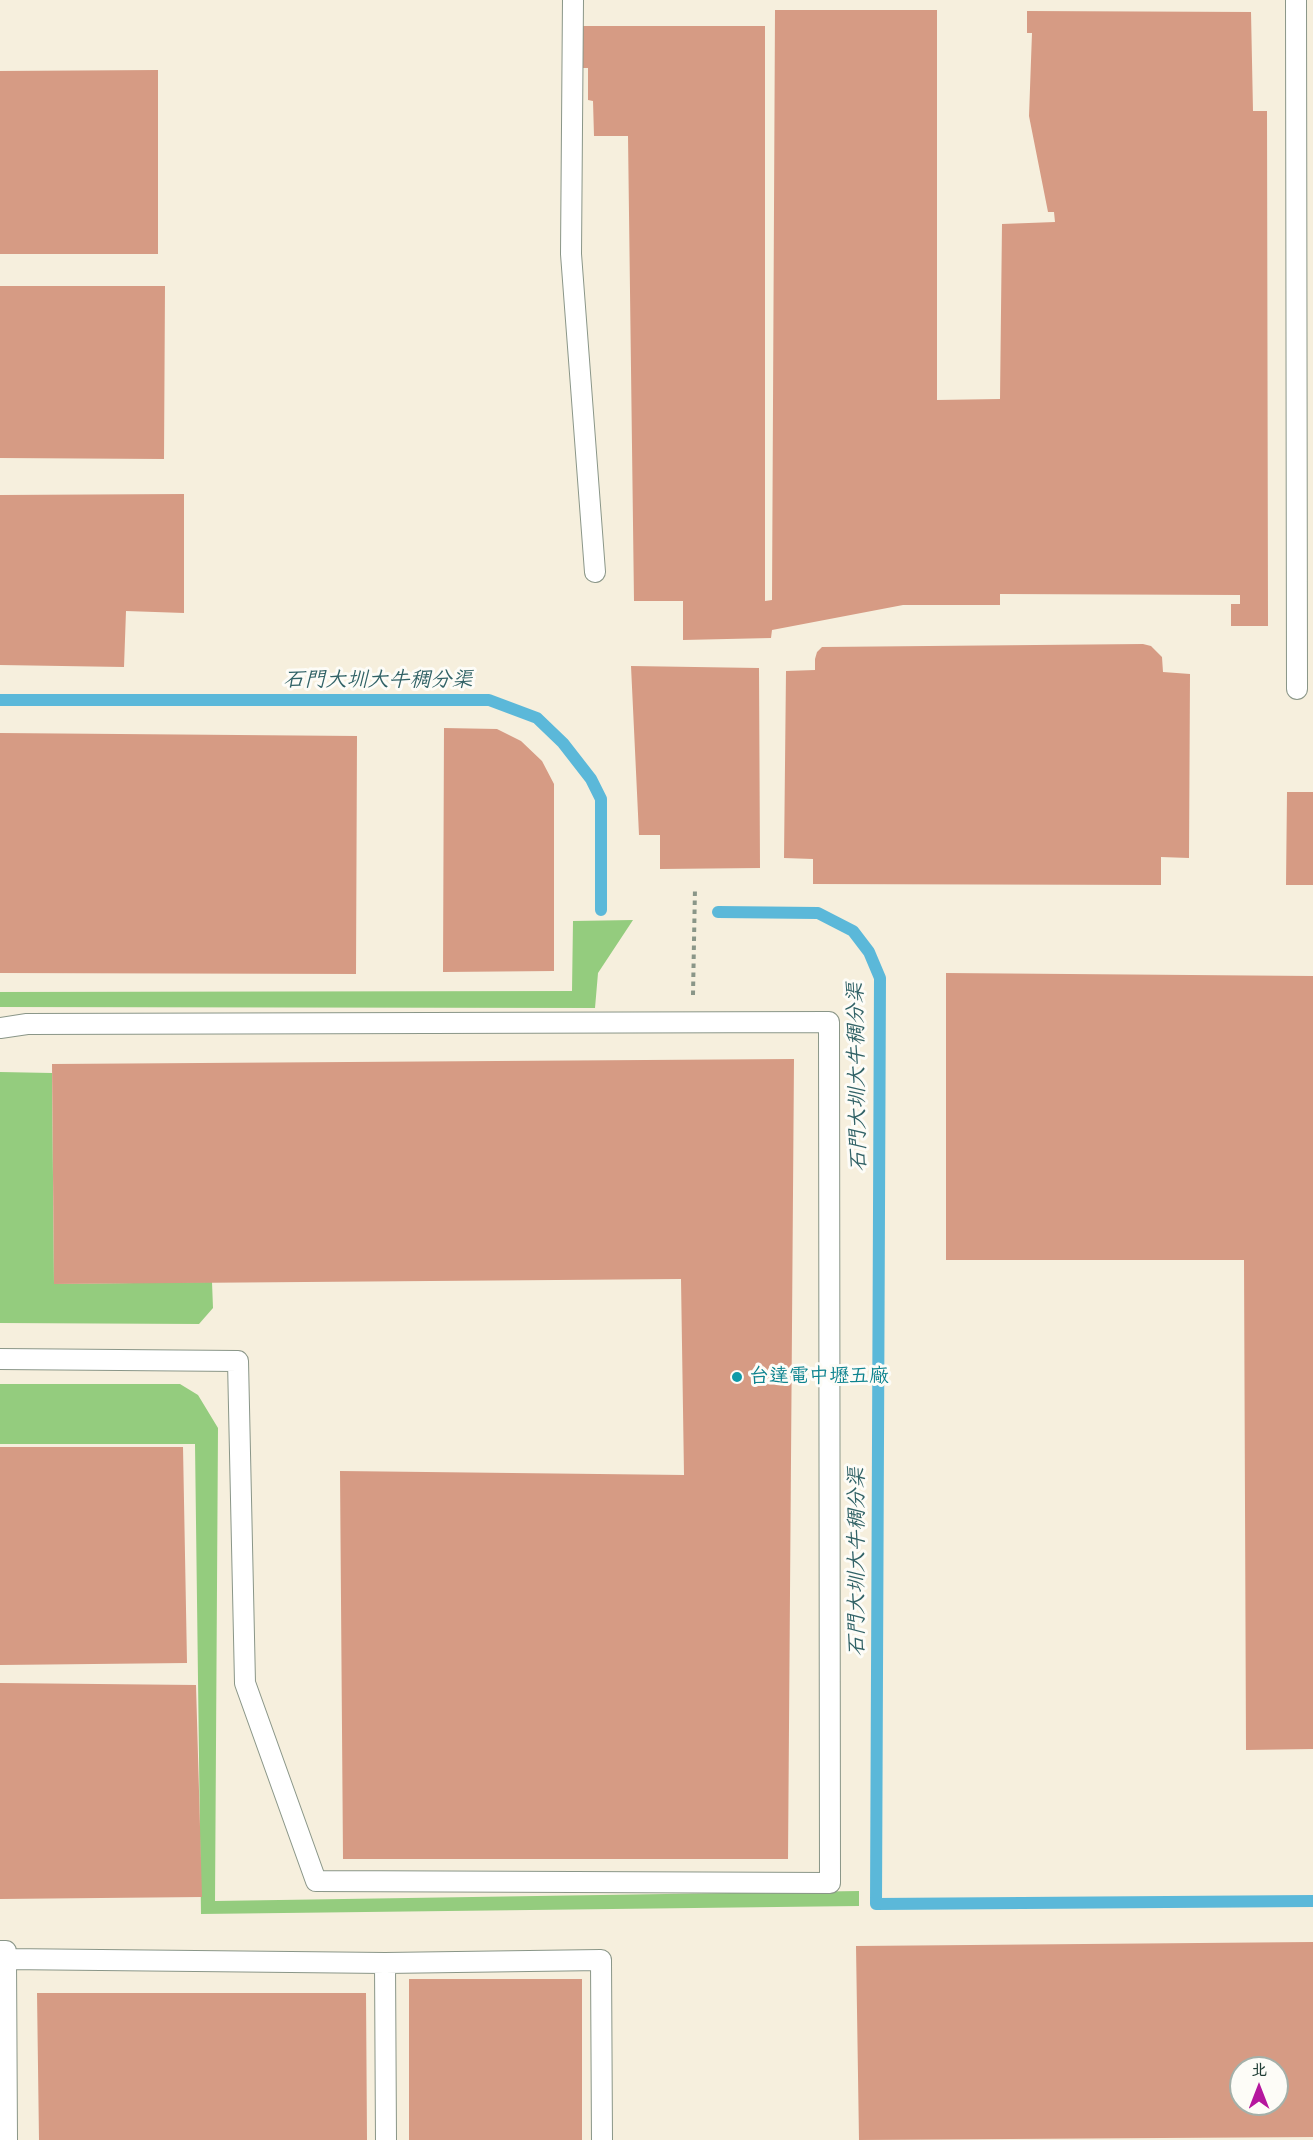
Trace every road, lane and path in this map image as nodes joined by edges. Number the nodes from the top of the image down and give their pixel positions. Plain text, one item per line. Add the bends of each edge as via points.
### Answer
1 (573, 0) edge
2 (1296, 0) edge
3 (595, 572) dead end
4 (1297, 689) dead end
5 (695, 888) dead end
6 (693, 1022) junction
7 (0, 1028) edge
8 (0, 1359) edge
9 (3, 1955) edge
10 (385, 1963) junction
11 (7, 2140) edge
12 (386, 2140) edge
13 (602, 2140) edge

1 - 3 lane via 571,254
2 - 4 lane
5 - 6 path
6 - 7 lane via 39,1023
6 - 8 lane via 829,1022 830,1882 316,1881 245,1683 238,1361
9 - 10 lane
9 - 11 lane
10 - 12 lane
10 - 13 lane via 601,1960

